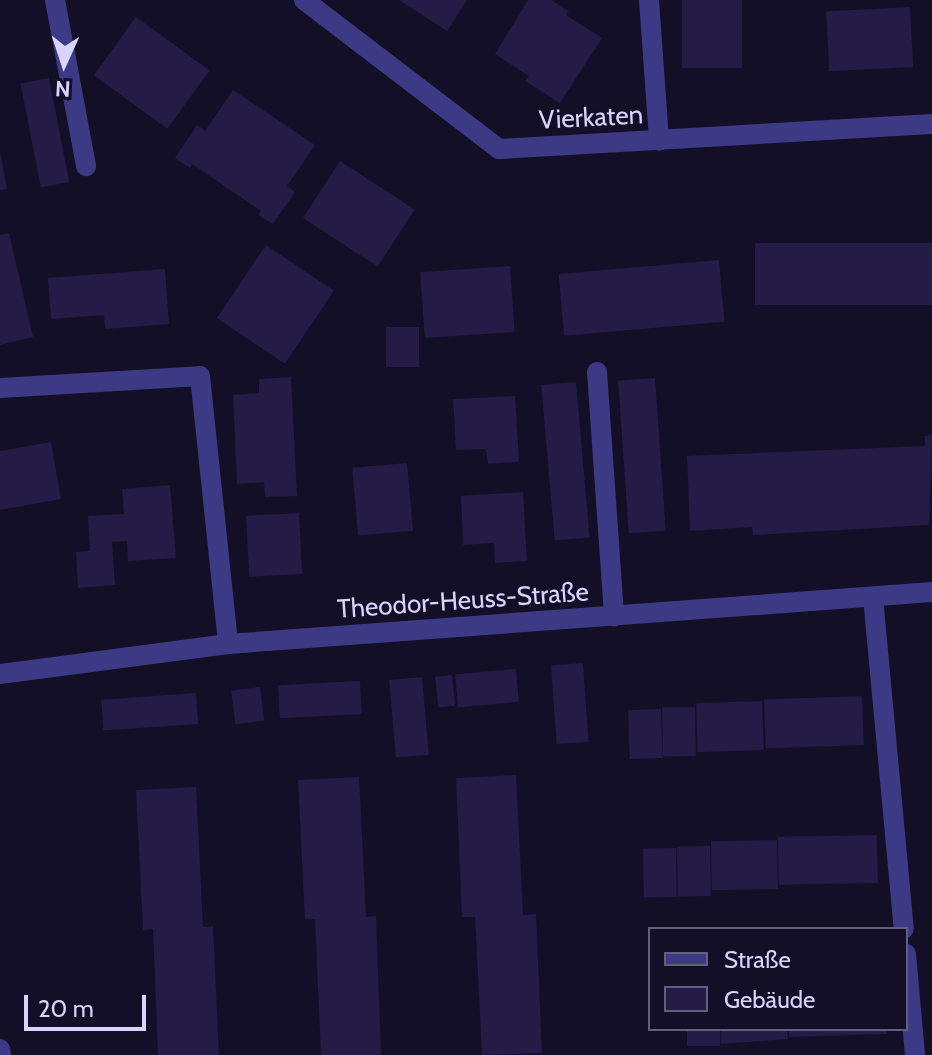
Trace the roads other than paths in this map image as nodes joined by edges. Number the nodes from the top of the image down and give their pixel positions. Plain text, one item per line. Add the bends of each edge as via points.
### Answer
1 (55, 0) edge
2 (304, 0) edge
3 (649, 0) edge
4 (932, 124) edge
5 (659, 141) junction
6 (86, 166) dead end
7 (597, 372) dead end
8 (0, 388) edge
9 (932, 592) edge
10 (873, 597) junction
11 (614, 616) junction
12 (228, 644) junction
13 (0, 674) edge
14 (904, 927) edge
15 (908, 976) edge
16 (915, 1055) edge

1 - 6 street
2 - 5 street, Vierkaten via 499,149
3 - 5 street
4 - 5 street, Vierkaten
7 - 11 street
8 - 12 street via 200,376
9 - 10 street, Theodor-Heuss-Straße
10 - 11 street, Theodor-Heuss-Straße
10 - 14 street
11 - 12 street, Theodor-Heuss-Straße
12 - 13 street, Theodor-Heuss-Straße
15 - 16 street

